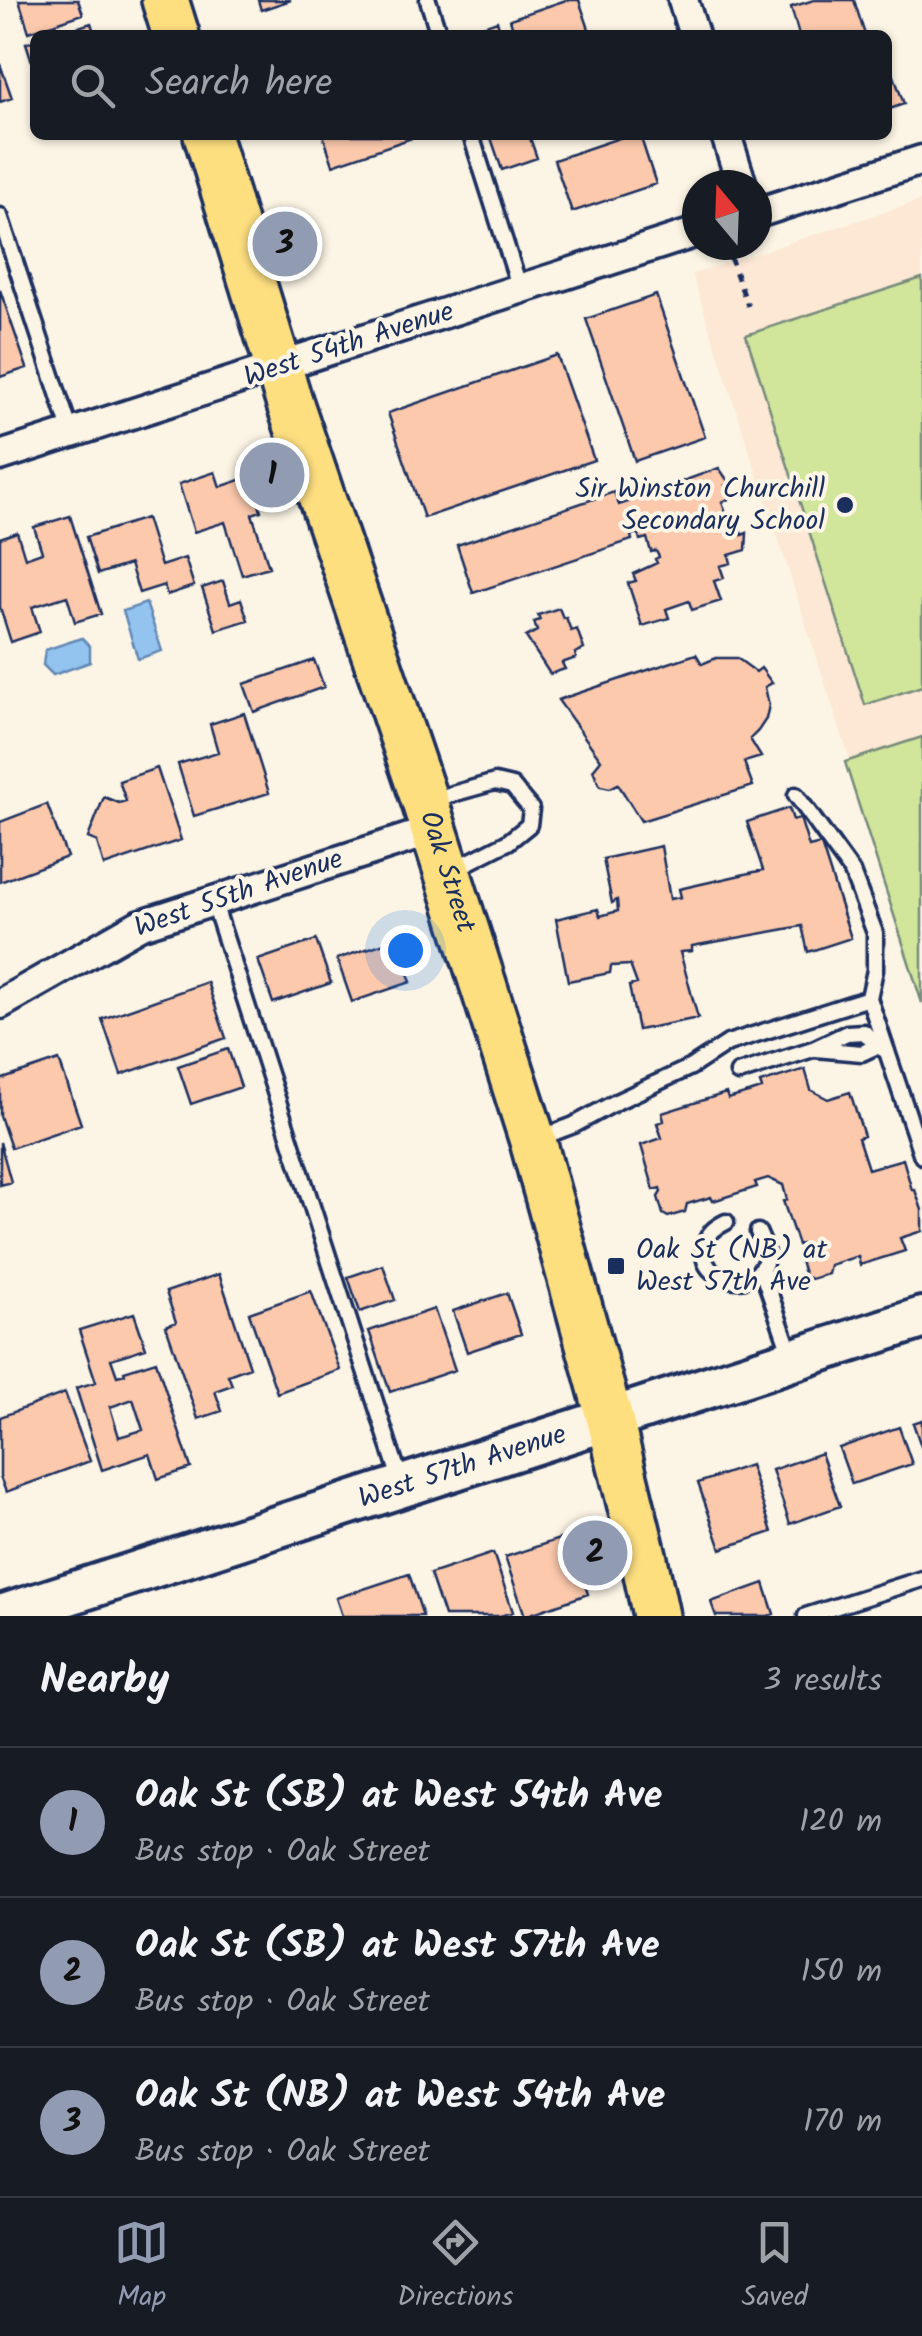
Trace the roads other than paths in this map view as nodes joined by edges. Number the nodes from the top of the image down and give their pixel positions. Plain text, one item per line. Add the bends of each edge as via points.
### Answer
1 (165, 0) edge
2 (428, 0) edge
3 (683, 0) edge
4 (174, 30) edge
5 (437, 30) edge
6 (692, 30) edge
7 (209, 140) edge
8 (473, 140) edge
9 (728, 140) edge
10 (922, 160) edge
11 (737, 170) edge
12 (772, 208) edge
13 (0, 216) edge
14 (682, 237) edge
15 (520, 289) junction
16 (278, 368) junction
17 (71, 434) junction
18 (0, 456) edge
19 (796, 795) dead end
20 (429, 816) junction
21 (448, 873) junction
22 (213, 900) junction
23 (870, 998) junction
24 (0, 1004) edge
25 (882, 1049) junction
26 (738, 1073) dead end
27 (533, 1141) junction
28 (922, 1156) edge
29 (726, 1222) dead end
30 (758, 1232) dead end
31 (761, 1268) junction
32 (922, 1318) edge
33 (793, 1360) junction
34 (610, 1420) junction
35 (402, 1486) junction
36 (922, 1579) edge
37 (1, 1616) edge
38 (656, 1616) edge
39 (806, 1616) edge

1 - 4 main road
2 - 5 lane
3 - 6 street
7 - 16 main road, Oak Street
8 - 15 lane
9 - 11 street
10 - 12 street
13 - 17 lane
14 - 15 street, West 54th Avenue
15 - 16 street, West 54th Avenue
16 - 17 street, West 54th Avenue
16 - 20 main road, Oak Street
17 - 18 street, West 54th Avenue
19 - 23 lane via 852,872 869,918
20 - 21 main road, Oak Street
20 - 21 lane via 496,782 512,786 530,809 529,824 508,842
20 - 22 street, West 55th Avenue
21 - 27 main road, Oak Street
22 - 24 street, West 55th Avenue via 139,925
22 - 35 lane
23 - 25 lane
23 - 27 lane via 728,1044
25 - 26 lane via 864,1032 847,1033
25 - 28 lane
27 - 34 main road, Oak Street
29 - 31 lane via 707,1240 711,1270 735,1280
30 - 31 lane via 766,1252
31 - 33 lane
32 - 33 street, West 57th Avenue
33 - 34 street, West 57th Avenue
34 - 35 street, West 57th Avenue
34 - 38 main road, Oak Street
35 - 37 street, West 57th Avenue via 64,1601
36 - 39 lane

